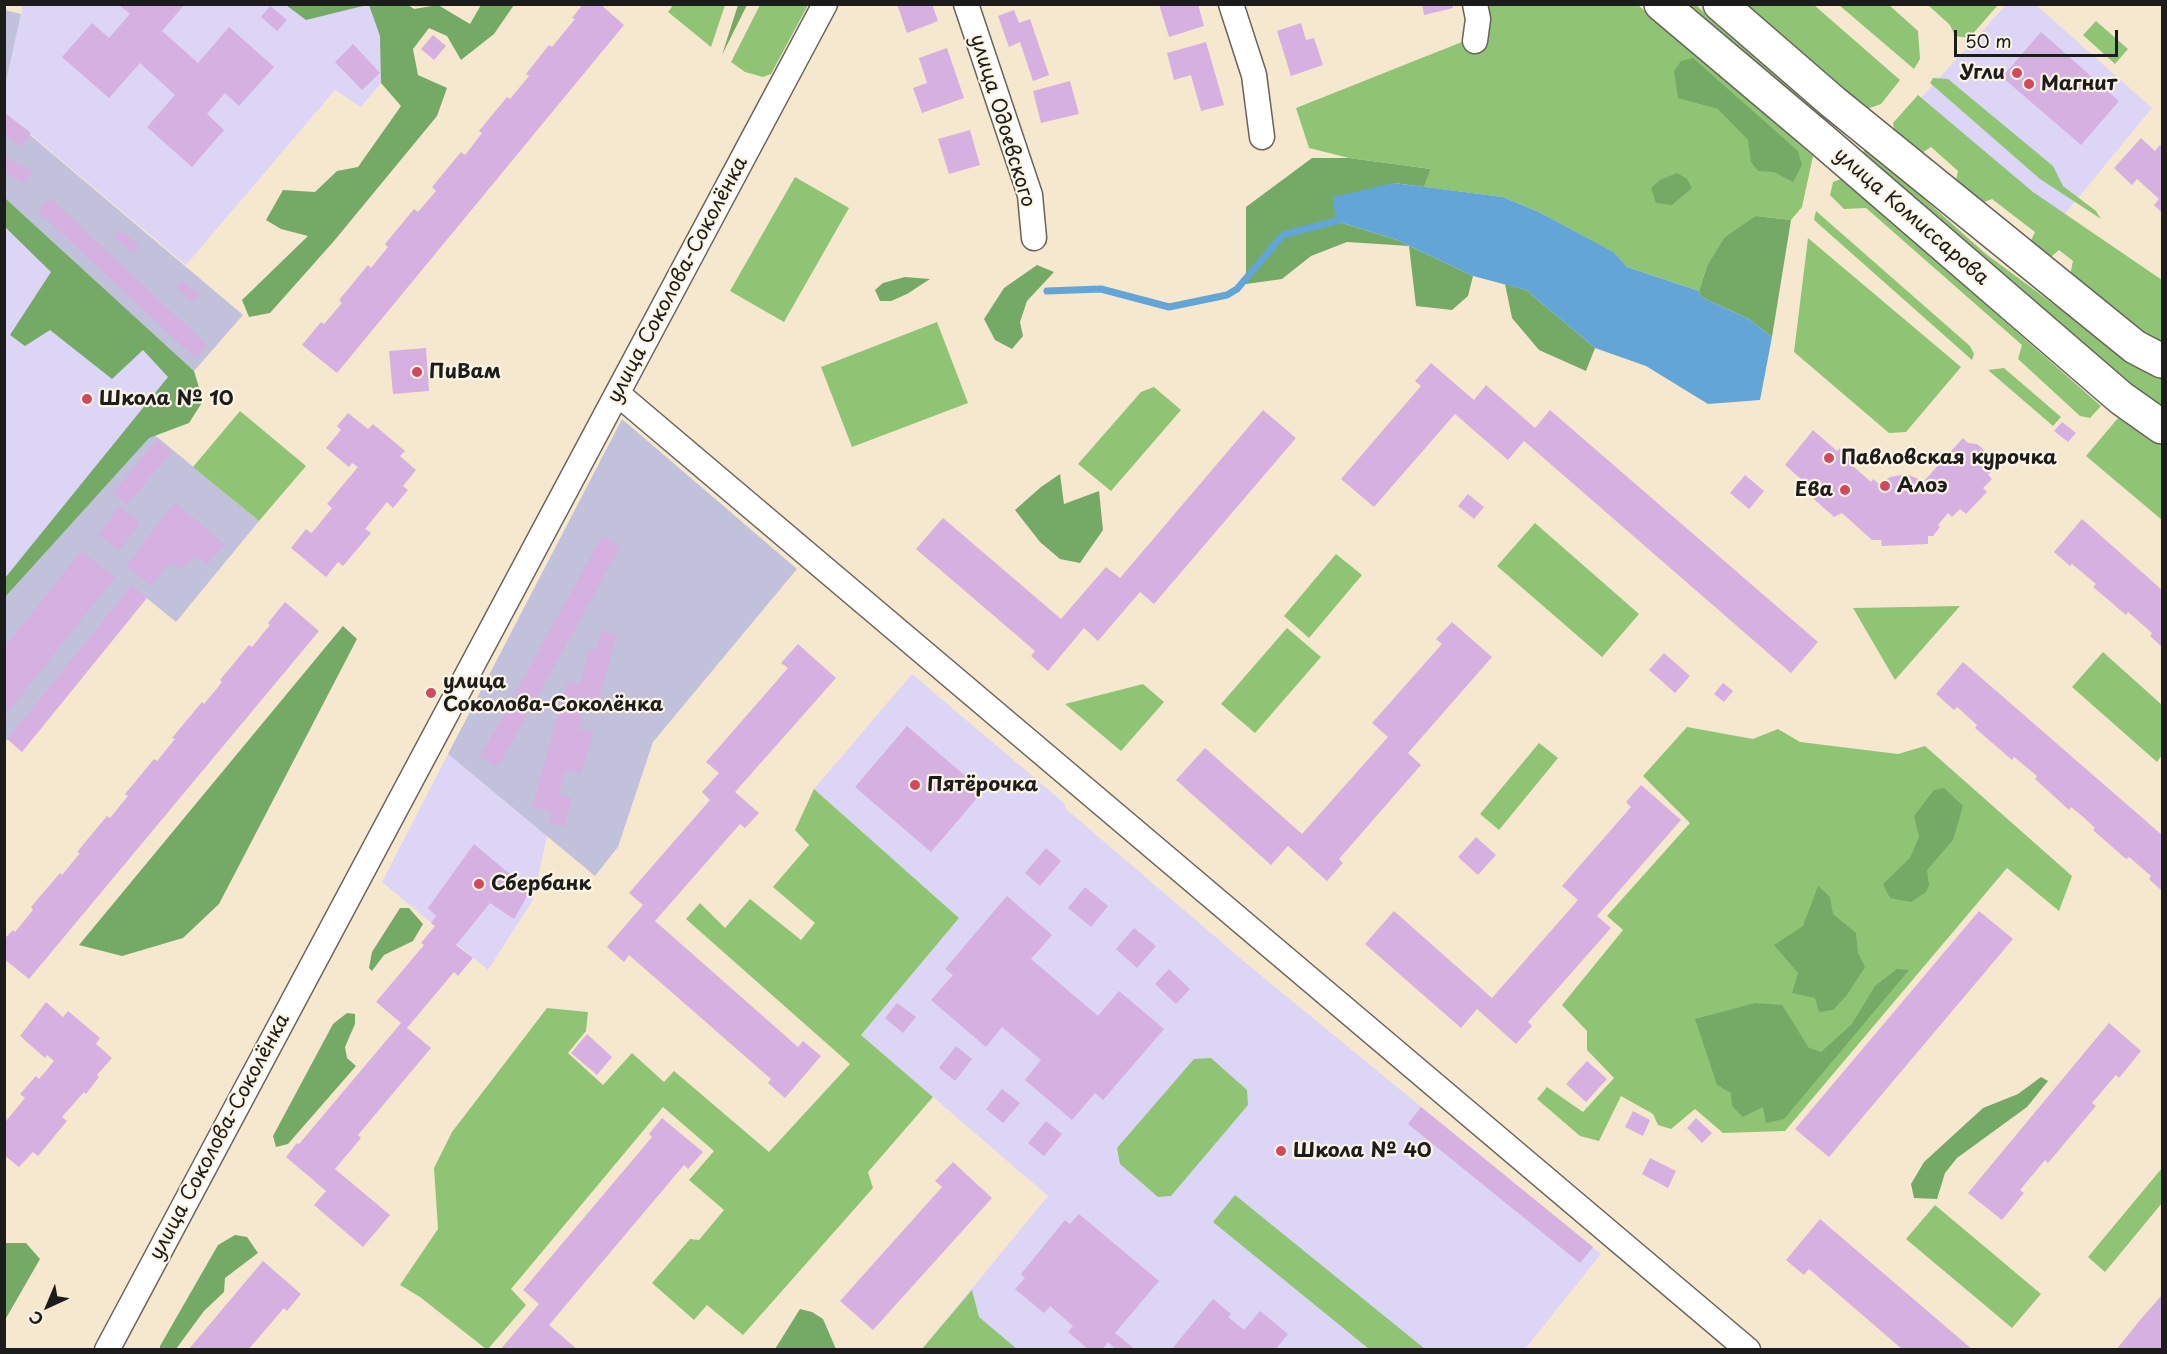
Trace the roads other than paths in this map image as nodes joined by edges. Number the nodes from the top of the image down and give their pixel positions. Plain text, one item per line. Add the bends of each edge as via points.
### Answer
1 (825, 4) edge
2 (966, 4) edge
3 (1231, 4) edge
4 (1475, 4) edge
5 (1661, 4) edge
6 (1720, 4) edge
7 (1475, 41) dead end
8 (1262, 137) dead end
9 (1034, 238) dead end
10 (2163, 360) edge
11 (618, 394) junction
12 (2163, 427) edge
13 (107, 1350) edge
14 (1748, 1350) edge

1 - 11 street, улица Соколова-Соколёнка
2 - 9 street, улица Одоевского via 1030,195
3 - 8 street via 1254,75
4 - 7 street
5 - 12 main road, улица Комиссарова via 2121,398
6 - 10 main road, улица Комиссарова via 1833,102 2135,347
11 - 13 street, улица Соколова-Соколёнка
11 - 14 street

